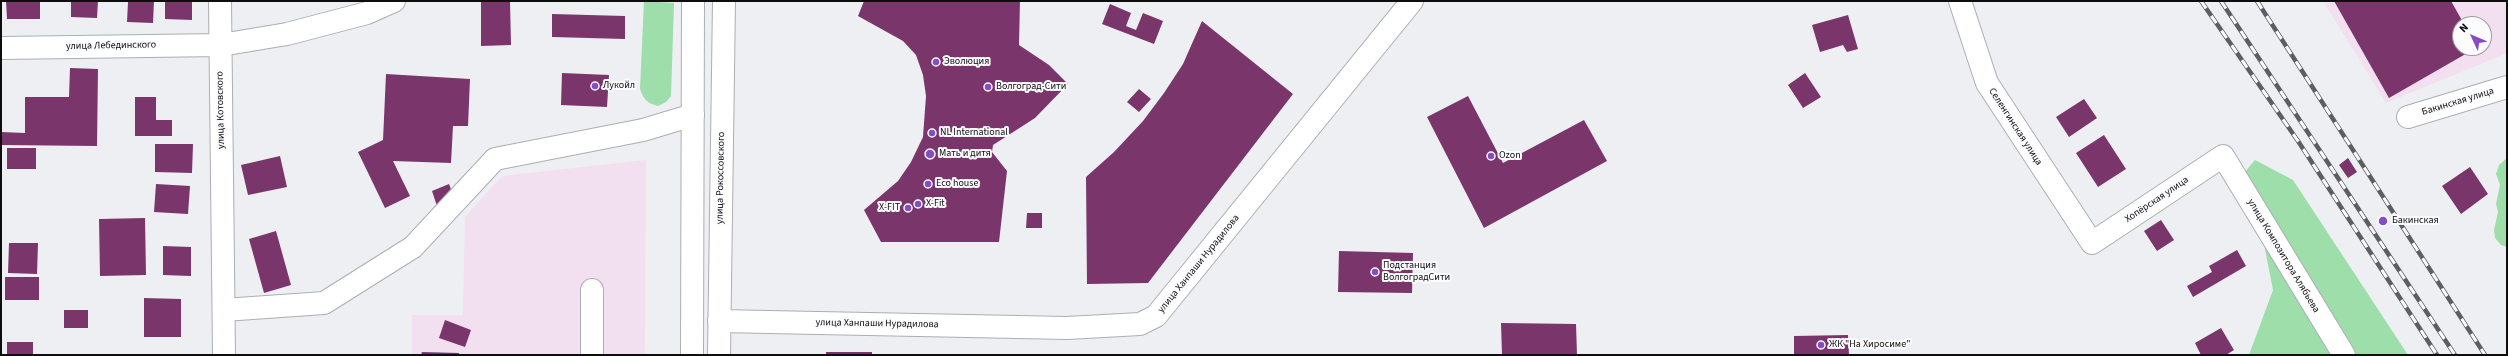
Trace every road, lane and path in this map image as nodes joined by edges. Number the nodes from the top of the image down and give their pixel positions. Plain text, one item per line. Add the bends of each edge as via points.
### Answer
1 (220, 1) edge
2 (394, 1) edge
3 (693, 1) edge
4 (724, 1) edge
5 (1412, 1) edge
6 (1960, 1) edge
7 (220, 45) junction
8 (1, 48) edge
9 (2507, 87) edge
10 (693, 115) junction
11 (2408, 117) dead end
12 (2223, 156) joint
13 (2092, 243) joint
14 (592, 290) dead end
15 (224, 310) junction
16 (719, 321) junction
17 (224, 355) edge
18 (592, 355) edge
19 (692, 355) edge
20 (719, 355) edge
21 (2344, 355) edge

1 - 7 main road, улица Котовского
2 - 7 main road via 367,13 287,34
3 - 10 main road
4 - 16 main road, улица Рокоссовского
5 - 16 main road, улица Ханпаши Нурадилова via 1156,316 1140,324 1067,328
6 - 13 main road, Селенгинская улица via 1987,83
7 - 8 main road, улица Лебединского
7 - 15 main road, улица Котовского
9 - 11 main road, Бакинская улица
10 - 15 main road via 643,130 495,159 413,246 324,303
10 - 19 main road
12 - 13 main road, Хопёрская улица
12 - 21 main road, улица Композитора Алябьева
14 - 18 main road
15 - 17 main road, улица Котовского
16 - 20 main road, улица Рокоссовского

